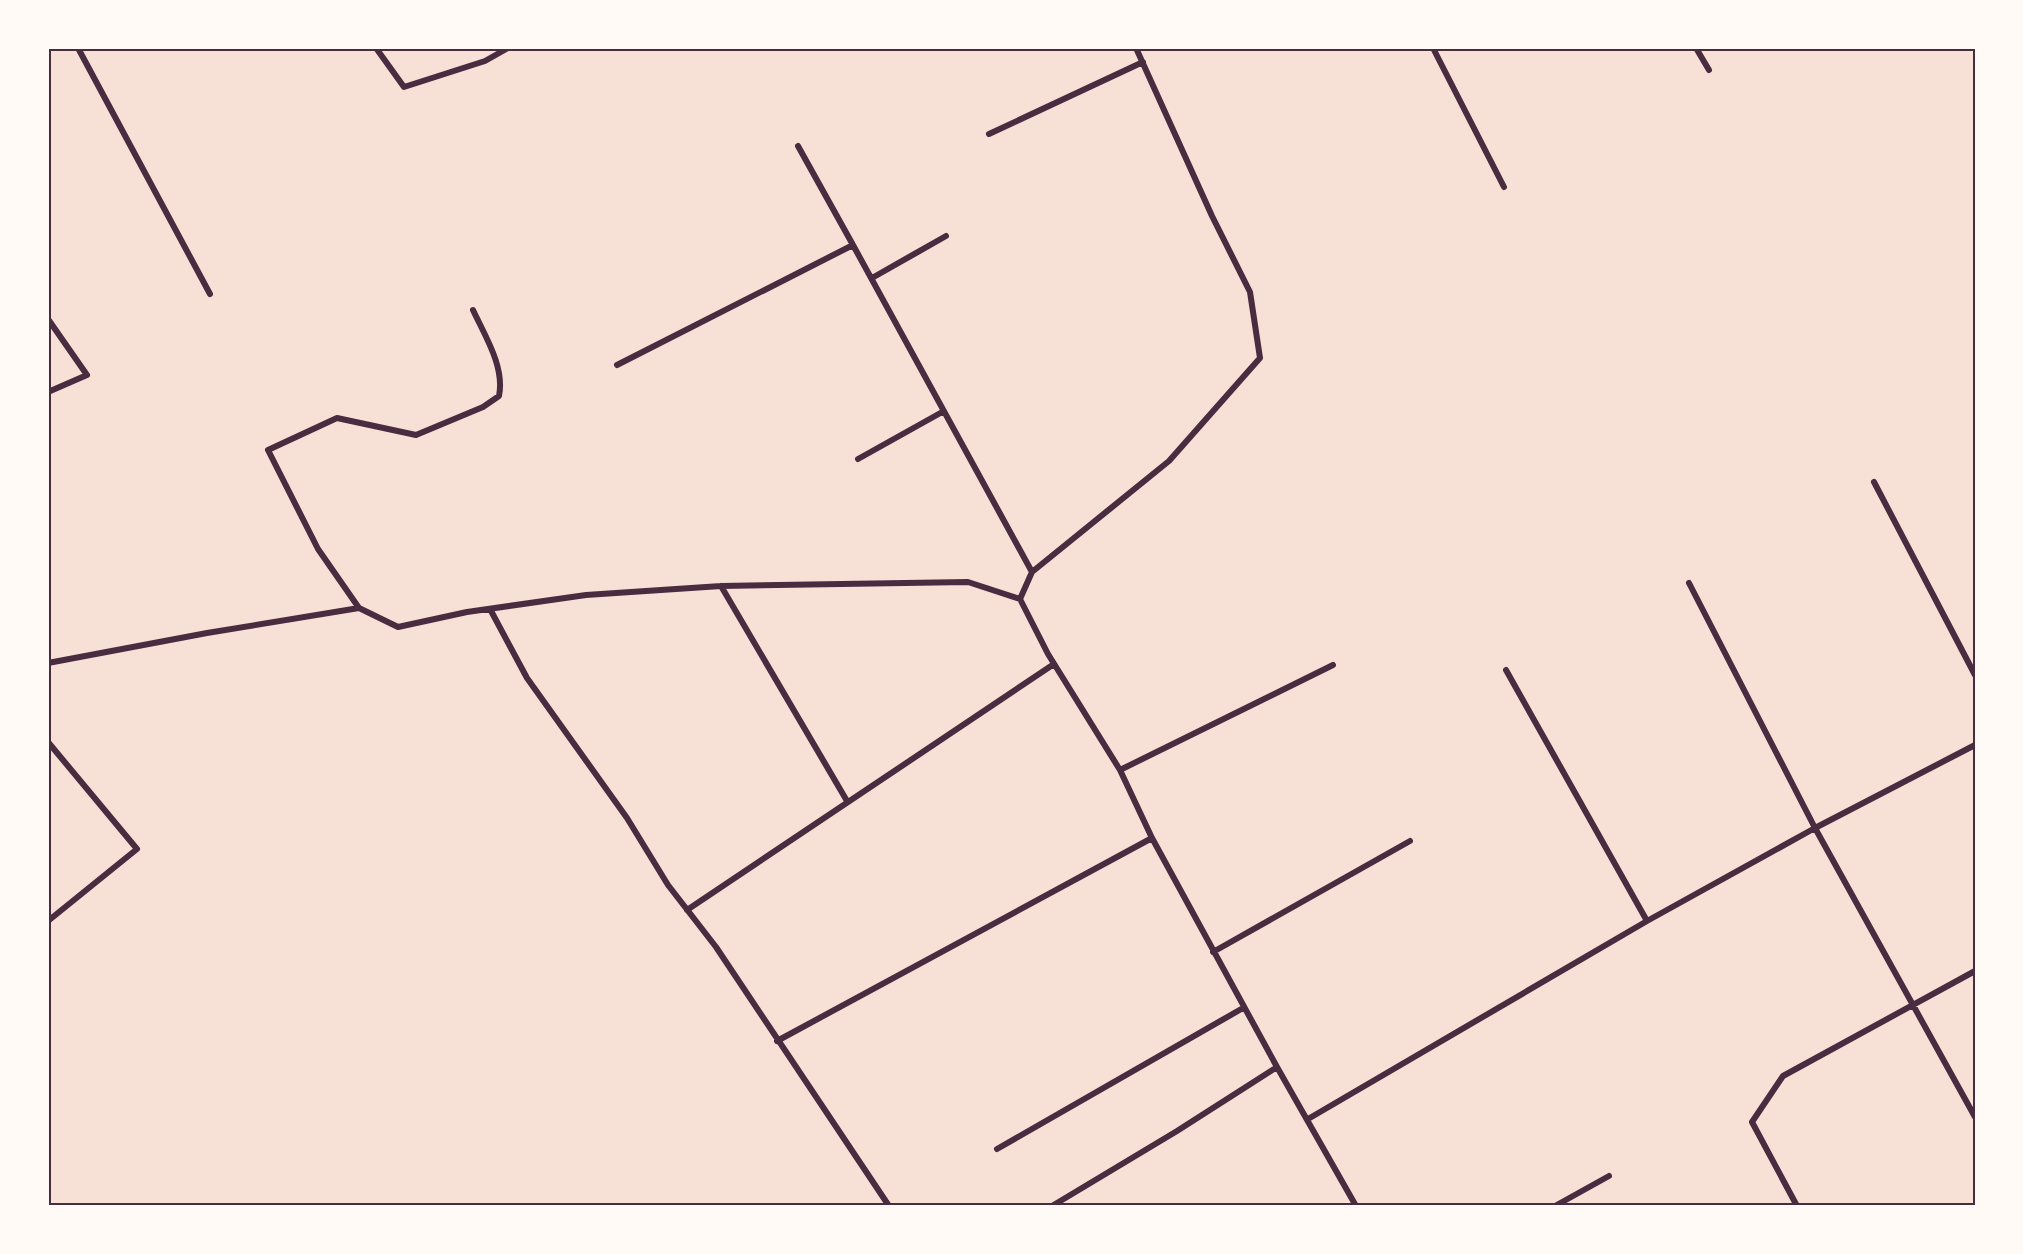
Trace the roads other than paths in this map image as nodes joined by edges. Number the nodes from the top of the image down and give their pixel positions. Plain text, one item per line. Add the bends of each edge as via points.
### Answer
1 (78, 48) edge
2 (376, 48) edge
3 (508, 48) edge
4 (1136, 48) edge
5 (1432, 48) edge
6 (1696, 48) edge
7 (1143, 62) junction
8 (1709, 70) dead end
9 (989, 134) dead end
10 (798, 146) dead end
11 (1504, 187) dead end
12 (946, 236) dead end
13 (853, 245) junction
14 (872, 278) junction
15 (210, 294) dead end
16 (473, 310) dead end
17 (48, 319) edge
18 (617, 365) dead end
19 (48, 392) edge
20 (944, 411) junction
21 (858, 459) dead end
22 (1874, 482) dead end
23 (1032, 572) junction
24 (1689, 583) dead end
25 (721, 586) junction
26 (1020, 599) junction
27 (359, 608) junction
28 (490, 609) junction
29 (48, 663) edge
30 (1054, 664) junction
31 (1333, 665) dead end
32 (1506, 670) dead end
33 (1975, 675) edge
34 (48, 742) edge
35 (1975, 745) edge
36 (1120, 770) junction
37 (847, 801) junction
38 (1815, 828) junction
39 (1152, 838) junction
40 (1410, 840) dead end
41 (687, 910) junction
42 (48, 921) edge
43 (1647, 921) junction
44 (1213, 952) junction
45 (1975, 972) edge
46 (1914, 1003) junction
47 (1243, 1008) junction
48 (777, 1041) junction
49 (1277, 1067) junction
50 (1975, 1117) edge
51 (1308, 1119) junction
52 (997, 1149) dead end
53 (1609, 1176) dead end
54 (889, 1206) edge
55 (1052, 1206) edge
56 (1356, 1206) edge
57 (1555, 1206) edge
58 (1797, 1206) edge

1 - 15 street
2 - 3 street via 404,87 485,61
4 - 7 street
5 - 11 street
6 - 8 street
7 - 9 street
7 - 23 street via 1250,292 1260,358 1169,461
10 - 13 street
12 - 14 street
13 - 14 street
13 - 18 street
14 - 20 street
16 - 27 street via 502,382 499,396 483,407 416,435 338,418 268,450 318,549
17 - 19 street via 87,375
20 - 21 street
20 - 23 street
22 - 33 street
23 - 26 street
24 - 38 street
25 - 26 street via 968,582
25 - 28 street via 586,595
25 - 37 street
26 - 30 street
27 - 28 street via 398,627
27 - 29 street
28 - 41 street via 527,678
30 - 36 street
30 - 37 street
31 - 36 street
32 - 43 street
34 - 42 street via 137,849
35 - 38 street
36 - 39 street
37 - 41 street
38 - 43 street
38 - 46 street
39 - 44 street
39 - 48 street
40 - 44 street
41 - 48 street
43 - 51 street
44 - 47 street
45 - 46 street
46 - 50 street
46 - 58 street via 1783,1076 1752,1122
47 - 49 street
47 - 52 street
48 - 54 street
49 - 51 street
49 - 55 street
51 - 56 street
53 - 57 street

